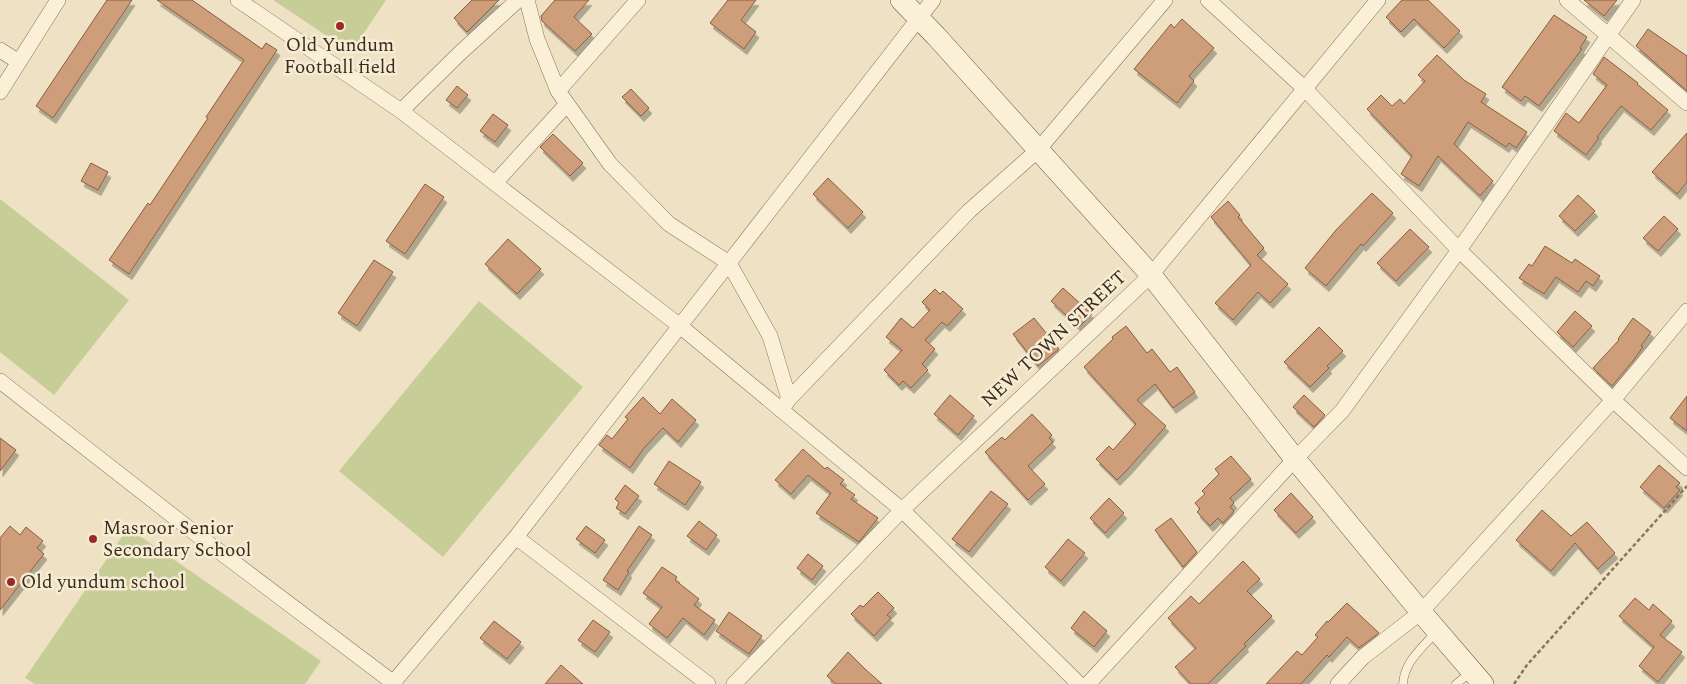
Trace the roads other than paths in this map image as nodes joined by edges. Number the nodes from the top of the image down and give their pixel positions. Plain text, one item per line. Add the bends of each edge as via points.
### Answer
1 (58, 0) edge
2 (238, 0) edge
3 (518, 0) edge
4 (527, 0) edge
5 (638, 0) edge
6 (901, 0) edge
7 (933, 0) edge
8 (1165, 0) edge
9 (1208, 0) edge
10 (1378, 0) edge
11 (1567, 0) edge
12 (1633, 0) edge
13 (919, 17) junction
14 (1609, 35) junction
15 (0, 50) edge
16 (19, 62) junction
17 (1304, 88) junction
18 (0, 92) edge
19 (562, 97) junction
20 (1687, 103) edge
21 (401, 111) junction
22 (1038, 150) junction
23 (495, 183) junction
24 (1459, 250) junction
25 (729, 263) junction
26 (1151, 275) junction
27 (1687, 311) edge
28 (680, 326) junction
29 (0, 380) edge
30 (1613, 400) junction
31 (785, 405) junction
32 (1295, 459) junction
33 (1687, 468) edge
34 (902, 510) junction
35 (516, 537) junction
36 (1421, 612) junction
37 (1438, 630) junction
38 (1478, 678) edge
39 (394, 683) edge
40 (708, 684) edge
41 (734, 684) edge
42 (1079, 684) edge
43 (1088, 684) edge
44 (1338, 684) edge
45 (1403, 684) edge
46 (1456, 684) edge

1 - 16 street
2 - 21 street
3 - 21 street
4 - 19 street via 537,38
5 - 19 street
6 - 13 street
7 - 13 street
8 - 22 street
9 - 17 street
10 - 17 street, NEW TOWN STREET
11 - 14 street
12 - 14 street
13 - 22 street
13 - 25 street
14 - 20 street
14 - 24 street
15 - 16 street
16 - 18 street
17 - 24 street
17 - 26 street, NEW TOWN STREET
19 - 23 street
19 - 25 street via 610,164 669,224
21 - 23 street
22 - 26 street
22 - 31 street via 969,211
23 - 28 street
24 - 30 street
24 - 32 street via 1342,411
25 - 28 street
25 - 31 street via 770,336
26 - 32 street
26 - 34 street, NEW TOWN STREET
27 - 30 street
28 - 31 street
28 - 35 street
29 - 39 street via 187,527
30 - 33 street
30 - 36 street
31 - 34 street
32 - 36 street
32 - 43 street
34 - 41 street, NEW TOWN STREET
34 - 42 street
35 - 39 street
35 - 40 street
36 - 37 street
36 - 44 street via 1363,657
37 - 38 street
37 - 45 lane via 1410,662
38 - 46 lane

